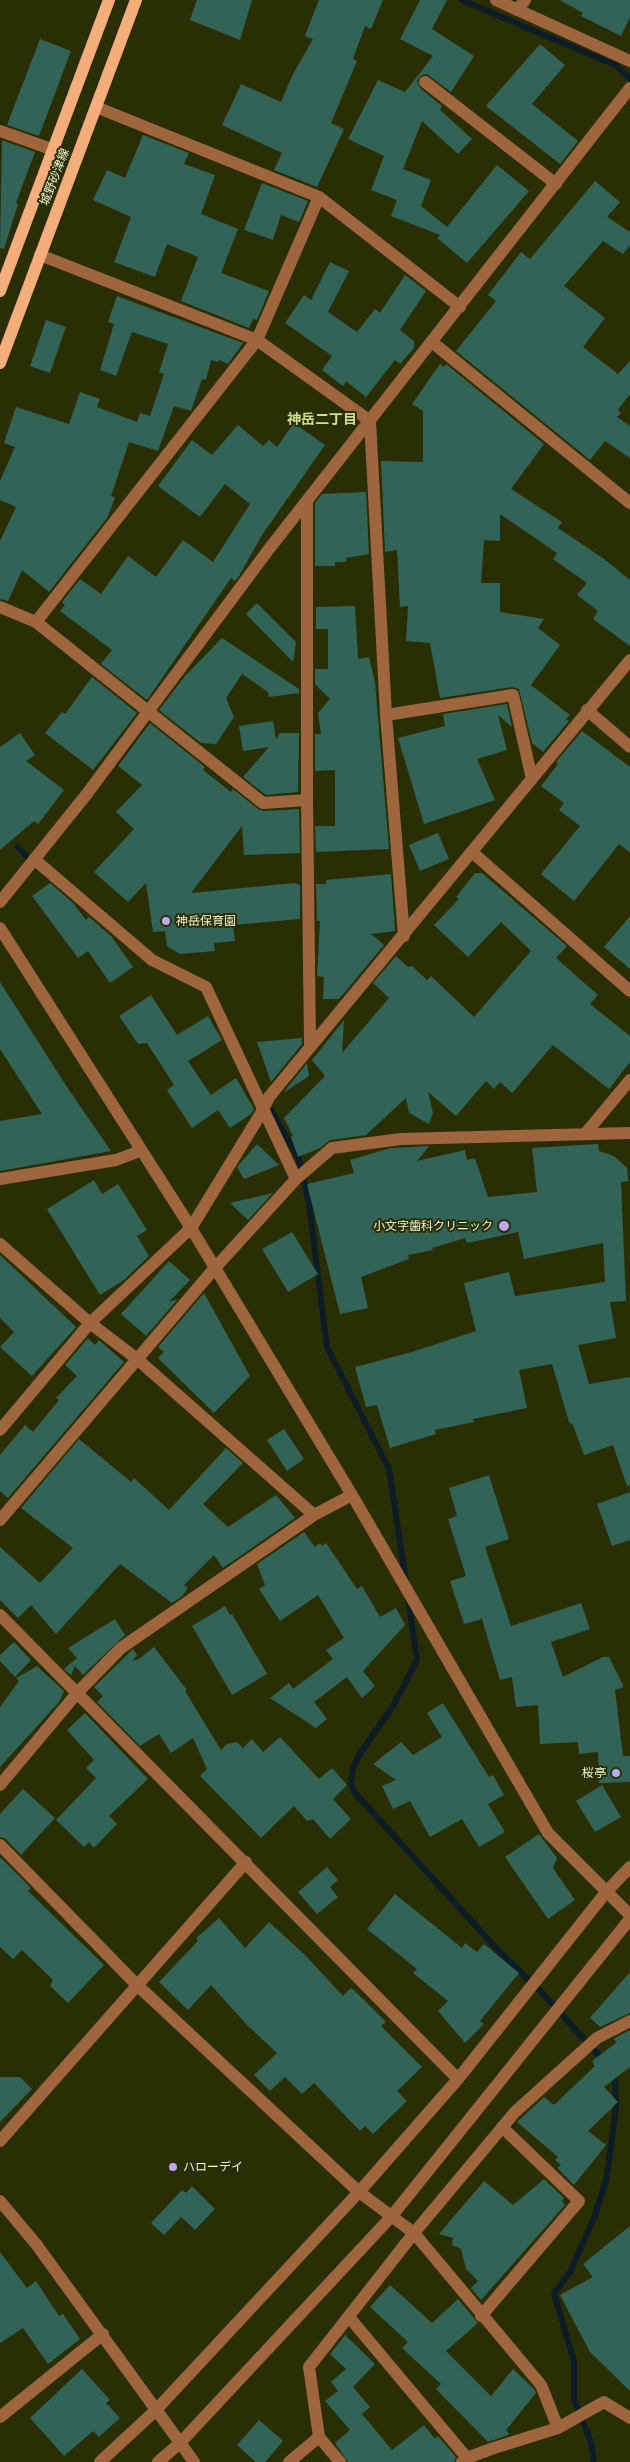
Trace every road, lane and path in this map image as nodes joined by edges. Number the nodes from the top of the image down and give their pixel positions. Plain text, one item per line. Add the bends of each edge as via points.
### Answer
1 (109, 0) edge
2 (136, 0) edge
3 (496, 0) edge
4 (521, 5) edge
5 (630, 61) edge
6 (425, 82) dead end
7 (630, 88) edge
8 (96, 107) junction
9 (0, 131) edge
10 (54, 150) junction
11 (556, 184) junction
12 (319, 197) junction
13 (40, 255) junction
14 (0, 292) edge
15 (460, 307) junction
16 (257, 340) junction
17 (432, 342) junction
18 (0, 363) edge
19 (370, 421) junction
20 (307, 501) junction
21 (630, 503) edge
22 (0, 608) edge
23 (36, 622) junction
24 (630, 660) edge
25 (587, 710) junction
26 (149, 712) junction
27 (386, 714) junction
28 (630, 747) edge
29 (532, 779) junction
30 (307, 800) junction
31 (472, 852) junction
32 (30, 864) junction
33 (0, 902) edge
34 (0, 928) edge
35 (404, 936) junction
36 (630, 991) edge
37 (310, 1044) junction
38 (630, 1080) edge
39 (263, 1110) junction
40 (630, 1133) edge
41 (585, 1134) junction
42 (140, 1151) junction
43 (0, 1179) edge
44 (297, 1179) junction
45 (191, 1228) junction
46 (0, 1244) edge
47 (214, 1269) junction
48 (90, 1323) junction
49 (137, 1359) junction
50 (0, 1430) edge
51 (352, 1495) junction
52 (314, 1515) junction
53 (0, 1520) edge
54 (0, 1615) edge
55 (78, 1692) junction
56 (0, 1785) edge
57 (0, 1845) edge
58 (246, 1862) junction
59 (630, 1867) edge
60 (607, 1891) junction
61 (630, 1915) edge
62 (630, 1919) edge
63 (137, 1985) junction
64 (630, 2021) edge
65 (458, 2079) junction
66 (502, 2127) junction
67 (0, 2141) edge
68 (359, 2192) junction
69 (0, 2202) edge
70 (391, 2217) junction
71 (414, 2233) junction
72 (481, 2316) junction
73 (349, 2317) junction
74 (103, 2334) junction
75 (155, 2411) junction
76 (0, 2418) edge
77 (630, 2418) edge
78 (563, 2425) junction
79 (319, 2437) junction
80 (180, 2443) junction
81 (465, 2460) edge
82 (100, 2462) edge
83 (158, 2462) edge
84 (194, 2462) edge
85 (289, 2462) edge
86 (340, 2462) edge

1 - 10 main road, 城野砂津線
2 - 8 main road, 城野砂津線
3 - 4 street
4 - 5 street
6 - 11 street
7 - 11 street
8 - 12 street
8 - 13 main road, 城野砂津線
9 - 10 street
10 - 14 main road, 城野砂津線
11 - 15 street
12 - 15 street
12 - 16 street
13 - 16 street
13 - 18 main road, 城野砂津線
15 - 17 street
16 - 19 street
16 - 23 street
17 - 19 street
17 - 21 street
19 - 20 street
19 - 27 street
20 - 26 street
20 - 30 street
22 - 23 street
23 - 26 street
24 - 25 street
25 - 28 street
25 - 29 street
26 - 30 street via 263,802
26 - 32 street
27 - 29 street via 513,695
27 - 35 street
29 - 31 street
30 - 37 street
31 - 35 street
31 - 36 street
32 - 33 street
32 - 39 street via 152,960 206,987
34 - 42 street
35 - 37 street
37 - 39 street
38 - 41 street
39 - 44 street
39 - 45 street
40 - 41 street
41 - 44 street via 401,1139 332,1148
42 - 43 street via 116,1160
42 - 45 street
44 - 47 street
45 - 47 street
45 - 48 street
46 - 48 street
47 - 49 street
47 - 51 street
48 - 49 street
48 - 50 street
49 - 52 street
49 - 53 street
51 - 52 street
51 - 60 street via 548,1833
52 - 55 street via 121,1648
54 - 55 street
55 - 56 street
55 - 58 street
57 - 63 street
58 - 63 street
58 - 65 street
59 - 60 street
60 - 61 street
60 - 65 street
62 - 70 street
63 - 67 street
63 - 68 street
64 - 66 street via 597,2038
65 - 68 street
66 - 71 street
66 - 72 street via 579,2201
68 - 70 street
68 - 75 street
69 - 74 street via 36,2244
70 - 71 street
70 - 80 street
71 - 72 street
71 - 73 street
72 - 78 street via 541,2385
73 - 79 street via 309,2367
73 - 81 street
74 - 75 street
74 - 76 street
75 - 80 street
75 - 82 street
77 - 78 street via 604,2402
78 - 81 street
79 - 85 street
79 - 86 street
80 - 83 street
80 - 84 street

